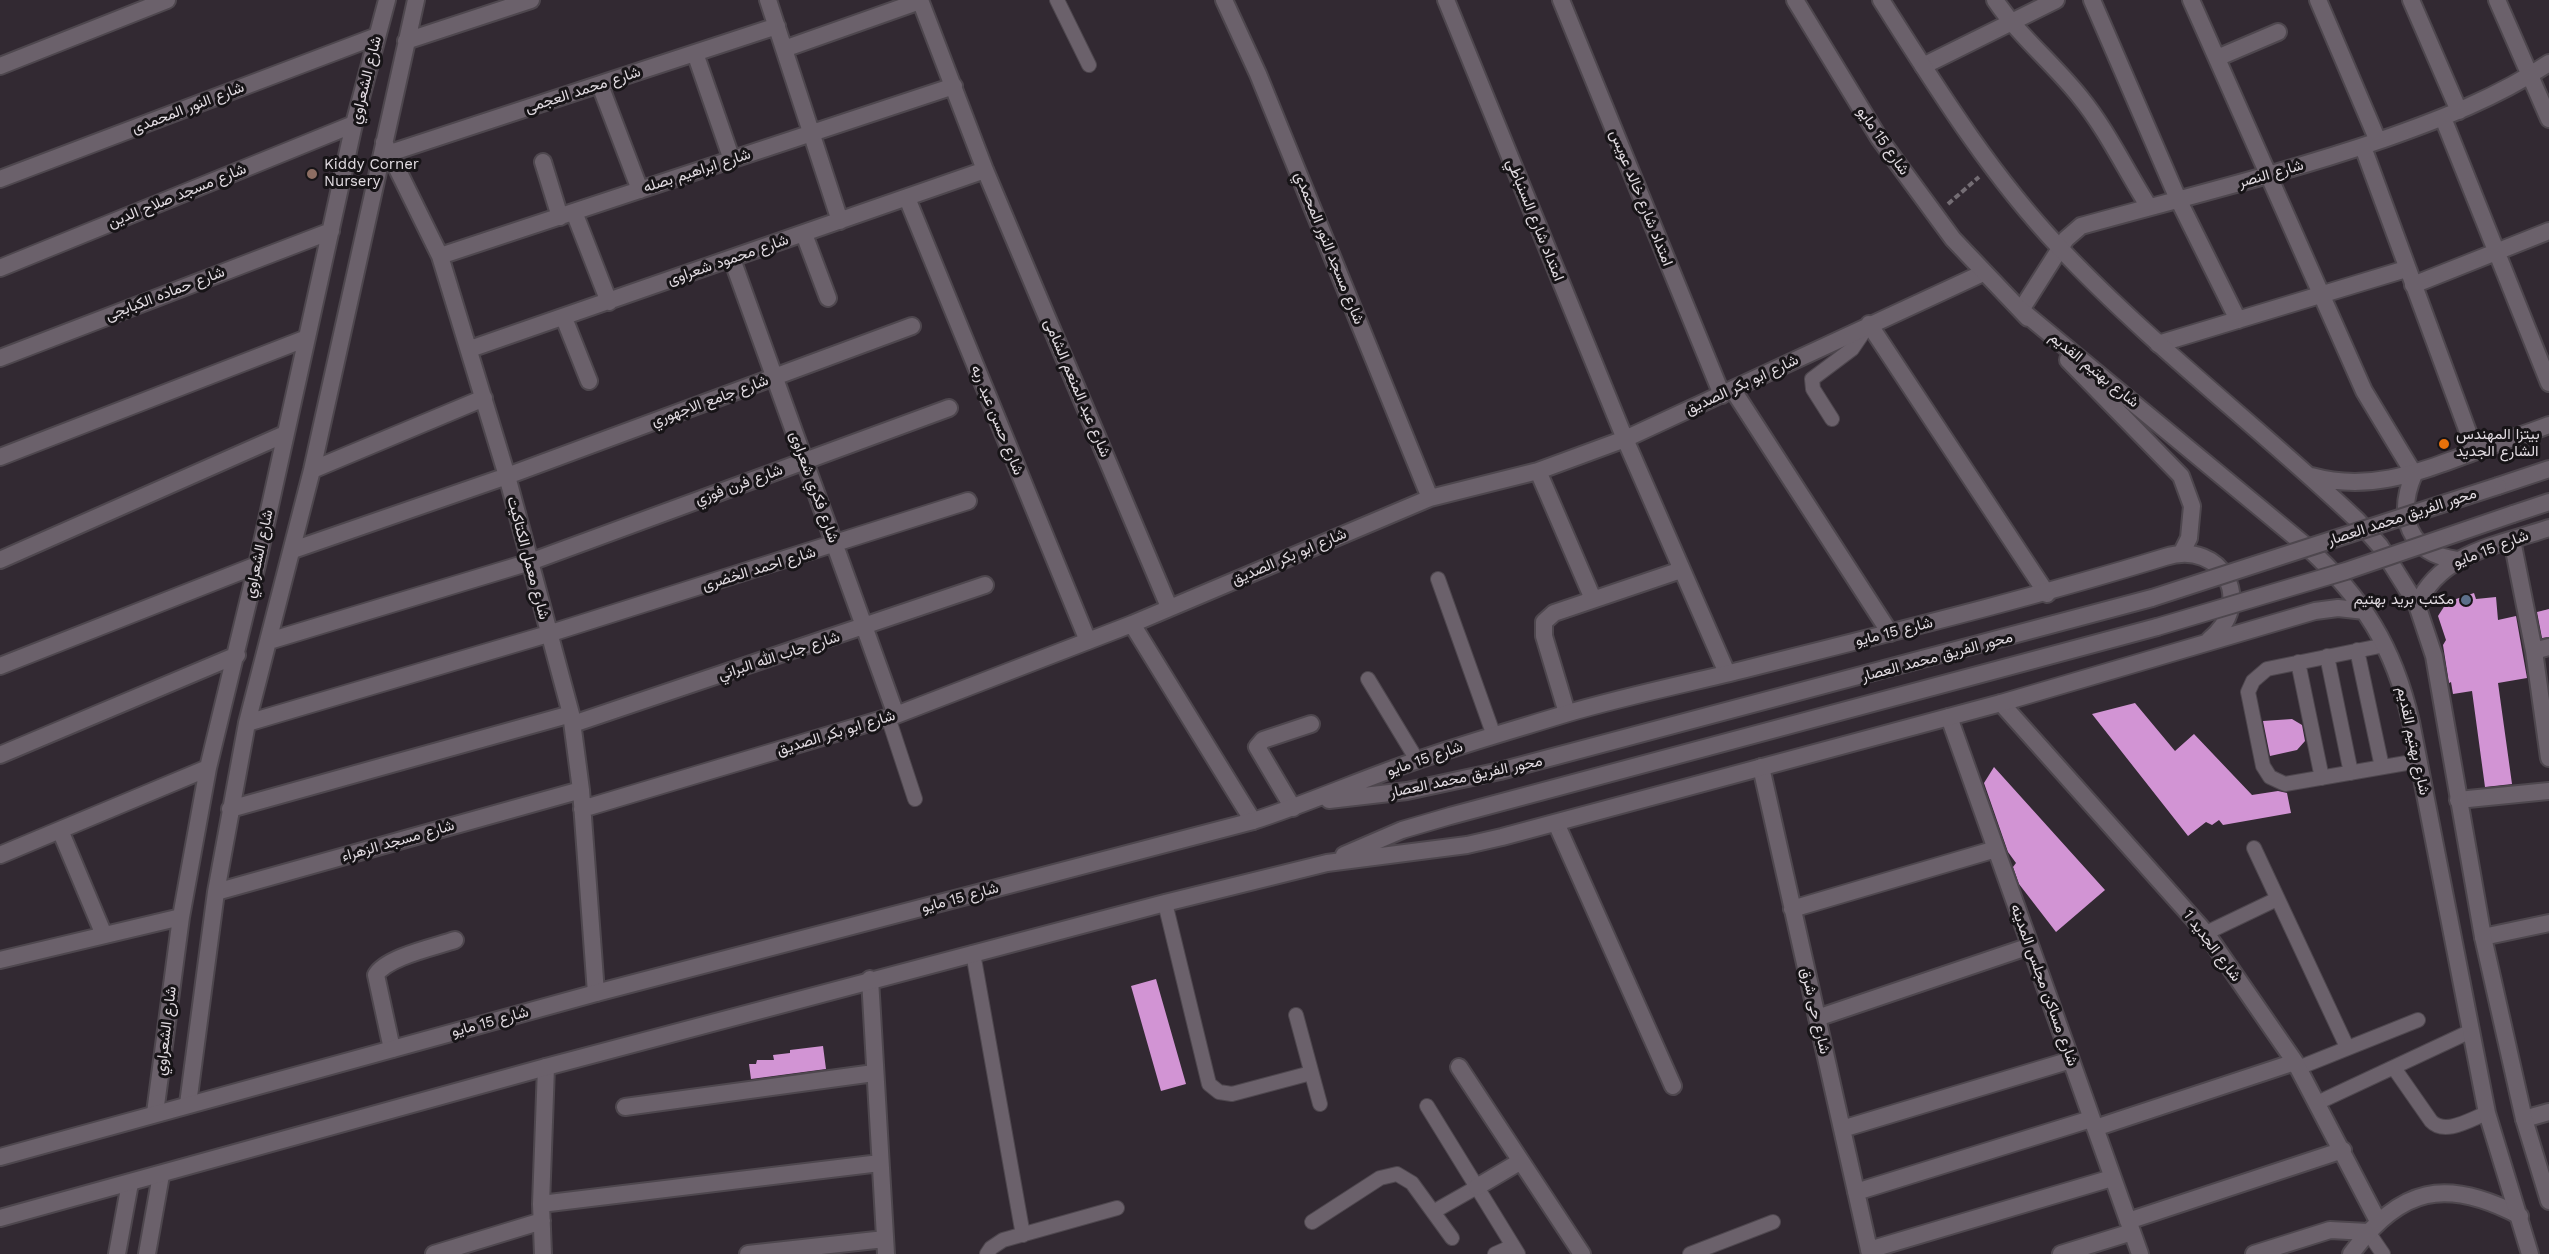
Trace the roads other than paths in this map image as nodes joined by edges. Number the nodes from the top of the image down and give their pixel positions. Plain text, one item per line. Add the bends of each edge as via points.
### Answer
1 (167, 0) edge
2 (387, 0) edge
3 (416, 0) edge
4 (531, 0) edge
5 (768, 0) edge
6 (1057, 0) edge
7 (1224, 0) edge
8 (1446, 0) edge
9 (1561, 0) edge
10 (1795, 0) edge
11 (1881, 0) edge
12 (1995, 0) edge
13 (2056, 0) edge
14 (2091, 0) edge
15 (2191, 0) edge
16 (2318, 0) edge
17 (2411, 0) edge
18 (2497, 0) edge
19 (920, 1) edge
20 (2010, 23) junction
21 (777, 26) junction
22 (2277, 32) dead end
23 (377, 36) junction
24 (406, 41) junction
25 (784, 49) junction
26 (695, 53) junction
27 (2217, 58) junction
28 (2549, 63) edge
29 (1089, 65) dead end
30 (0, 66) edge
31 (1923, 66) junction
32 (2530, 75) junction
33 (600, 85) junction
34 (954, 86) junction
35 (2459, 111) junction
36 (2443, 118) junction
37 (2549, 119) edge
38 (354, 124) junction
39 (811, 133) junction
40 (2370, 144) junction
41 (387, 148) junction
42 (732, 160) junction
43 (543, 162) dead end
44 (985, 170) junction
45 (2268, 176) junction
46 (0, 179) edge
47 (640, 190) junction
48 (907, 198) junction
49 (2178, 199) junction
50 (2149, 207) junction
51 (567, 215) junction
52 (840, 221) junction
53 (330, 231) junction
54 (2549, 231) edge
55 (804, 234) junction
56 (2060, 248) junction
57 (2497, 252) junction
58 (440, 256) junction
59 (732, 259) junction
60 (0, 267) edge
61 (2406, 269) junction
62 (1983, 273) junction
63 (2413, 285) junction
64 (2323, 294) junction
65 (828, 298) dead end
66 (609, 302) junction
67 (2021, 310) junction
68 (564, 318) junction
69 (2238, 320) junction
70 (1869, 324) junction
71 (912, 326) dead end
72 (307, 338) junction
73 (2158, 344) junction
74 (470, 349) junction
75 (0, 358) edge
76 (774, 377) junction
77 (589, 381) dead end
78 (2549, 383) edge
79 (1727, 393) junction
80 (484, 398) junction
81 (949, 408) dead end
82 (1832, 419) dead end
83 (2549, 425) edge
84 (285, 434) junction
85 (1625, 439) junction
86 (2475, 451) junction
87 (0, 457) edge
88 (805, 461) junction
89 (2549, 469) edge
90 (312, 470) junction
91 (1538, 471) junction
92 (2414, 474) junction
93 (507, 476) junction
94 (2309, 476) junction
95 (1430, 498) junction
96 (968, 501) dead end
97 (2549, 502) edge
98 (2549, 528) edge
99 (2512, 540) junction
100 (836, 545) junction
101 (293, 550) junction
102 (2182, 552) junction
103 (0, 560) edge
104 (2457, 560) junction
105 (530, 562) junction
106 (257, 565) junction
107 (1681, 570) junction
108 (1438, 579) dead end
109 (985, 585) dead end
110 (2047, 594) junction
111 (1593, 599) junction
112 (2417, 604) junction
113 (1169, 607) junction
114 (2365, 611) junction
115 (1132, 624) junction
116 (866, 627) junction
117 (1890, 633) junction
118 (548, 634) junction
119 (2208, 640) junction
120 (269, 641) junction
121 (1088, 641) junction
122 (2385, 645) junction
123 (2542, 649) edge
124 (2357, 650) junction
125 (237, 655) junction
126 (2327, 656) junction
127 (2298, 662) junction
128 (0, 666) edge
129 (1727, 673) junction
130 (1368, 679) dead end
131 (2545, 693) edge
132 (2001, 703) junction
133 (1567, 713) junction
134 (892, 716) junction
135 (1949, 717) junction
136 (572, 719) junction
137 (247, 723) junction
138 (1311, 724) dead end
139 (1494, 736) junction
140 (2548, 749) edge
141 (0, 754) edge
142 (1417, 760) junction
143 (2418, 761) junction
144 (2382, 767) junction
145 (208, 768) junction
146 (1761, 768) junction
147 (2351, 772) junction
148 (2322, 778) junction
149 (581, 790) junction
150 (2549, 791) edge
151 (915, 799) dead end
152 (2458, 800) junction
153 (1313, 801) junction
154 (1293, 808) junction
155 (230, 809) junction
156 (582, 809) junction
157 (1253, 821) junction
158 (1556, 823) junction
159 (60, 830) junction
160 (2254, 848) dead end
161 (1996, 849) junction
162 (0, 855) edge
163 (1327, 863) junction
164 (216, 892) junction
165 (2277, 899) junction
166 (1165, 903) junction
167 (1792, 909) junction
168 (181, 917) junction
169 (2549, 923) edge
170 (2206, 933) junction
171 (104, 935) junction
172 (2483, 937) junction
173 (455, 940) dead end
174 (2030, 946) junction
175 (973, 953) junction
176 (0, 960) edge
177 (870, 979) junction
178 (596, 993) junction
179 (1296, 1015) dead end
180 (1816, 1018) junction
181 (2418, 1020) dead end
182 (2471, 1031) junction
183 (2347, 1047) junction
184 (392, 1049) junction
185 (2071, 1060) junction
186 (2296, 1065) junction
187 (546, 1067) junction
188 (1459, 1067) dead end
189 (2394, 1068) junction
190 (874, 1073) junction
191 (1311, 1073) junction
192 (1673, 1086) dead end
193 (2316, 1103) junction
194 (188, 1104) junction
195 (1320, 1104) dead end
196 (1427, 1106) dead end
197 (625, 1107) dead end
198 (2549, 1112) edge
199 (155, 1113) junction
200 (2487, 1113) junction
201 (2524, 1119) junction
202 (2093, 1124) junction
203 (1842, 1129) junction
204 (2343, 1150) junction
205 (0, 1157) edge
206 (1521, 1161) junction
207 (880, 1163) junction
208 (161, 1174) junction
209 (2112, 1178) junction
210 (130, 1183) junction
211 (1477, 1187) junction
212 (1856, 1192) junction
213 (2549, 1202) edge
214 (542, 1204) junction
215 (1117, 1208) dead end
216 (1433, 1212) junction
217 (2520, 1216) junction
218 (0, 1218) edge
219 (542, 1221) junction
220 (1312, 1222) dead end
221 (1773, 1222) dead end
222 (2373, 1226) junction
223 (2130, 1227) junction
224 (1023, 1234) junction
225 (1452, 1238) dead end
226 (885, 1246) edge
227 (1715, 1249) edge
228 (1515, 1250) edge
229 (1869, 1252) edge
230 (117, 1254) edge
231 (147, 1254) edge
232 (434, 1254) edge
233 (543, 1254) edge
234 (748, 1254) edge
235 (987, 1254) edge
236 (1495, 1254) edge
237 (1582, 1254) edge
238 (1690, 1254) edge
239 (2061, 1254) edge
240 (2140, 1254) edge
241 (2254, 1254) edge
242 (2351, 1254) edge
243 (2383, 1254) edge
244 (2529, 1254) edge

1 - 30 street
2 - 23 street, شارع الشعراوي
3 - 24 street, شارع الشعراوي
4 - 24 street
5 - 21 street
6 - 29 lane
7 - 95 street, شارع مسجد النور المحمدي via 1258,74
8 - 85 street, امتداد شارع السنباطي
9 - 79 street, امتداد شارع خالد عويس
10 - 62 street, شارع 15 مايو via 1879,138
11 - 31 street
12 - 20 street
13 - 20 street
14 - 49 street
15 - 27 street
16 - 40 street
17 - 35 street
18 - 32 street
19 - 25 street
19 - 34 street, شارع عبد المنعم الشامى
20 - 31 street
20 - 50 street via 2083,100
21 - 25 street
21 - 26 street, شارع محمد العجمى
22 - 27 street
23 - 38 street, شارع الشعراوي
23 - 46 street, شارع النور المحمدى
24 - 41 street, شارع الشعراوي
25 - 39 street
26 - 33 street, شارع محمد العجمى
26 - 42 street
27 - 45 street
28 - 32 street, شارع النصر
31 - 56 street via 1990,167
32 - 35 street, شارع النصر
32 - 37 street
33 - 41 street, شارع محمد العجمى
33 - 47 street
34 - 39 street, شارع ابراهيم بصله
34 - 44 street, شارع عبد المنعم الشامى
35 - 36 street, شارع النصر
36 - 40 street, شارع النصر
36 - 57 street
38 - 53 street, شارع الشعراوي
38 - 60 street, شارع مسجد صلاح الدين
39 - 42 street, شارع ابراهيم بصله
39 - 52 street
40 - 45 street, شارع النصر
40 - 61 street
41 - 58 street, شارع معمل الكتاكيت
41 - 90 street, شارع الشعراوي
42 - 47 street, شارع ابراهيم بصله
43 - 51 street
44 - 48 street, شارع محمود شعراوى
44 - 113 street, شارع عبد المنعم الشامى
45 - 49 street, شارع النصر
45 - 64 street
47 - 51 street, شارع ابراهيم بصله
48 - 52 street, شارع محمود شعراوى
48 - 121 street, شارع حسن عبد ربه
49 - 50 street, شارع النصر
49 - 69 street
50 - 56 street, شارع النصر via 2081,226
51 - 58 street, شارع ابراهيم بصله
51 - 66 street
52 - 55 street, شارع محمود شعراوى
53 - 72 street, شارع الشعراوي
53 - 75 street, شارع حماده الكبابجى
54 - 57 street
55 - 59 street, شارع محمود شعراوى
55 - 65 street
56 - 67 street, شارع النصر
56 - 73 street
57 - 63 street
57 - 78 street
58 - 74 street, شارع معمل الكتاكيت
59 - 66 street, شارع محمود شعراوى
59 - 76 street, شارع فكري شعراوى
61 - 63 street
61 - 64 street
62 - 67 street, شارع 15 مايو
62 - 70 street, شارع ابو بكر الصديق
63 - 86 street
64 - 69 street
64 - 92 street via 2364,391
66 - 68 street, شارع محمود شعراوى
67 - 102 street, شارع 15 مايو via 2181,476 2192,514 2189,538
67 - 114 street, شارع بهتيم القديم via 2306,546
68 - 74 street, شارع محمود شعراوى
68 - 77 street
69 - 73 street
70 - 79 street, شارع ابو بكر الصديق
70 - 82 lane via 1852,350 1812,379 1813,389
70 - 110 street
71 - 76 street, شارع جامع الاجهوري
72 - 84 street, شارع الشعراوي
72 - 87 street
73 - 94 street
74 - 80 street, شارع معمل الكتاكيت
76 - 88 street, شارع فكري شعراوى
76 - 93 street, شارع جامع الاجهوري
79 - 85 street, شارع ابو بكر الصديق
79 - 117 street, امتداد شارع خالد عويس
80 - 90 street
80 - 93 street, شارع معمل الكتاكيت
81 - 88 street, شارع فرن فوزي
83 - 86 street
84 - 103 street
84 - 106 street, شارع الشعراوي
85 - 91 street, شارع ابو بكر الصديق
85 - 107 street, امتداد شارع السنباطي
86 - 92 street
88 - 100 street, شارع فكري شعراوى
88 - 105 street, شارع فرن فوزي
89 - 153 street, محور الفريق محمد العصار, bridge via 2152,598 1853,680 1500,771 1407,791
90 - 101 street, شارع الشعراوي
91 - 95 street, شارع ابو بكر الصديق
91 - 111 street
92 - 94 street via 2364,484
92 - 104 street via 2405,511 2410,530 2421,546 2437,557
93 - 101 street, شارع جامع الاجهوري
93 - 105 street, شارع معمل الكتاكيت
94 - 112 street via 2380,546
95 - 113 street, شارع ابو بكر الصديق
96 - 100 street, شارع احمد الخضرى
97 - 163 street, محور الفريق محمد العصار, bridge via 2346,572 2157,627 1402,830
98 - 99 street, شارع 15 مايو
99 - 104 street, شارع 15 مايو
99 - 123 street
100 - 116 street, شارع فكري شعراوى
100 - 118 street, شارع احمد الخضرى
101 - 120 street, شارع الشعراوي
102 - 110 street, شارع 15 مايو
102 - 119 street via 2206,557 2225,574 2230,585 2231,604 2226,622
104 - 112 street, شارع 15 مايو via 2432,579
105 - 118 street, شارع معمل الكتاكيت
105 - 120 street, شارع فرن فوزي
106 - 125 street, شارع الشعراوي
106 - 128 street
107 - 111 street
107 - 129 street, امتداد شارع السنباطي
108 - 139 lane
109 - 116 street, شارع جاب الله البراني
110 - 117 street, شارع 15 مايو
111 - 133 street via 1554,613 1544,622 1544,636
112 - 152 street via 2434,656
113 - 115 street, شارع ابو بكر الصديق
114 - 119 street via 2315,611
114 - 122 street, شارع بهتيم القديم
115 - 121 street, شارع ابو بكر الصديق
115 - 157 street
116 - 134 street, شارع فكري شعراوى
116 - 136 street, شارع جاب الله البراني
117 - 129 street, شارع 15 مايو
118 - 136 street, شارع معمل الكتاكيت
118 - 137 street, شارع احمد الخضرى
119 - 132 street
120 - 137 street, شارع الشعراوي
121 - 134 street, شارع ابو بكر الصديق
122 - 124 lane
122 - 143 street, شارع بهتيم القديم via 2402,682
123 - 131 street
124 - 126 lane
124 - 144 lane
125 - 141 street
125 - 145 street, شارع الشعراوي
126 - 127 lane
126 - 147 lane
127 - 148 lane
127 - 148 lane via 2267,669 2250,686 2260,755 2266,771 2285,784
129 - 133 street, شارع 15 مايو
130 - 142 lane
131 - 140 street
132 - 135 street
132 - 170 street, شارع الجديد 1
133 - 139 street, شارع 15 مايو
134 - 151 lane
134 - 156 street, شارع ابو بكر الصديق
135 - 146 street
135 - 161 street, شارع مساكن مجلس المدينه
136 - 149 street, شارع معمل الكتاكيت
136 - 155 street, شارع جاب الله البراني
137 - 155 street, شارع الشعراوي
138 - 154 street via 1263,740 1257,747
139 - 142 street, شارع 15 مايو
142 - 153 street, شارع 15 مايو
143 - 144 lane
143 - 182 street, شارع بهتيم القديم
144 - 147 lane
145 - 159 street
145 - 168 street, شارع الشعراوي
146 - 158 street
146 - 167 street, شارع حى شرق
147 - 148 lane
149 - 156 street, شارع معمل الكتاكيت
149 - 164 street, شارع مسجد الزهراء
150 - 152 street
152 - 172 street
153 - 154 street, شارع 15 مايو
154 - 157 street, شارع 15 مايو
155 - 164 street, شارع الشعراوي
156 - 178 street, شارع معمل الكتاكيت
157 - 178 street, شارع 15 مايو
158 - 163 street via 1467,845
158 - 192 street
159 - 162 street
159 - 171 street
160 - 165 lane
161 - 167 street
161 - 174 street, شارع مساكن مجلس المدينه
163 - 166 street
164 - 194 street, شارع الشعراوي
165 - 170 lane
165 - 183 lane
166 - 175 street
166 - 191 lane via 1209,1084 1219,1092 1233,1094
167 - 180 street, شارع حى شرق
168 - 171 street
168 - 199 street, شارع الشعراوي
169 - 172 street
170 - 186 street, شارع الجديد 1
171 - 176 street
172 - 201 street
173 - 184 street via 379,969 376,975
174 - 180 street
174 - 185 street, شارع مساكن مجلس المدينه
175 - 177 street
175 - 224 lane
177 - 187 street
177 - 190 street
178 - 184 street, شارع 15 مايو
179 - 191 lane
180 - 203 street, شارع حى شرق
181 - 183 lane
182 - 189 lane
182 - 200 street, شارع بهتيم القديم
183 - 186 lane
184 - 194 street, شارع 15 مايو
185 - 202 street, شارع مساكن مجلس المدينه
185 - 203 street
186 - 193 street, شارع الجديد 1
186 - 202 street
187 - 208 street
187 - 214 street
188 - 206 street
189 - 193 lane
189 - 200 lane via 2439,1127 2450,1127
190 - 197 street
190 - 207 street
191 - 195 lane
193 - 204 street, شارع الجديد 1
194 - 199 street, شارع 15 مايو
196 - 211 lane
198 - 201 street
199 - 205 street, شارع 15 مايو
200 - 217 street, شارع بهتيم القديم
201 - 213 street
202 - 209 street, شارع مساكن مجلس المدينه
202 - 212 street
203 - 212 street, شارع حى شرق
204 - 222 street, شارع الجديد 1
204 - 223 street
206 - 211 street
206 - 237 street
207 - 214 street
207 - 226 street
208 - 210 street
208 - 231 street
209 - 223 street, شارع مساكن مجلس المدينه
209 - 229 street
210 - 218 street
210 - 230 street
211 - 216 lane
211 - 228 lane
212 - 229 street, شارع حى شرق
214 - 219 street
215 - 224 lane
216 - 220 lane via 1408,1179 1391,1174
216 - 225 lane
217 - 222 street via 2488,1201 2436,1193 2405,1202
217 - 244 street, شارع بهتيم القديم
219 - 232 street
219 - 233 street
221 - 227 lane
222 - 241 street via 2330,1230
222 - 242 street
222 - 243 lane
223 - 239 street
223 - 240 street, شارع مساكن مجلس المدينه
224 - 235 lane via 996,1243
226 - 234 street
227 - 238 lane
228 - 236 lane

